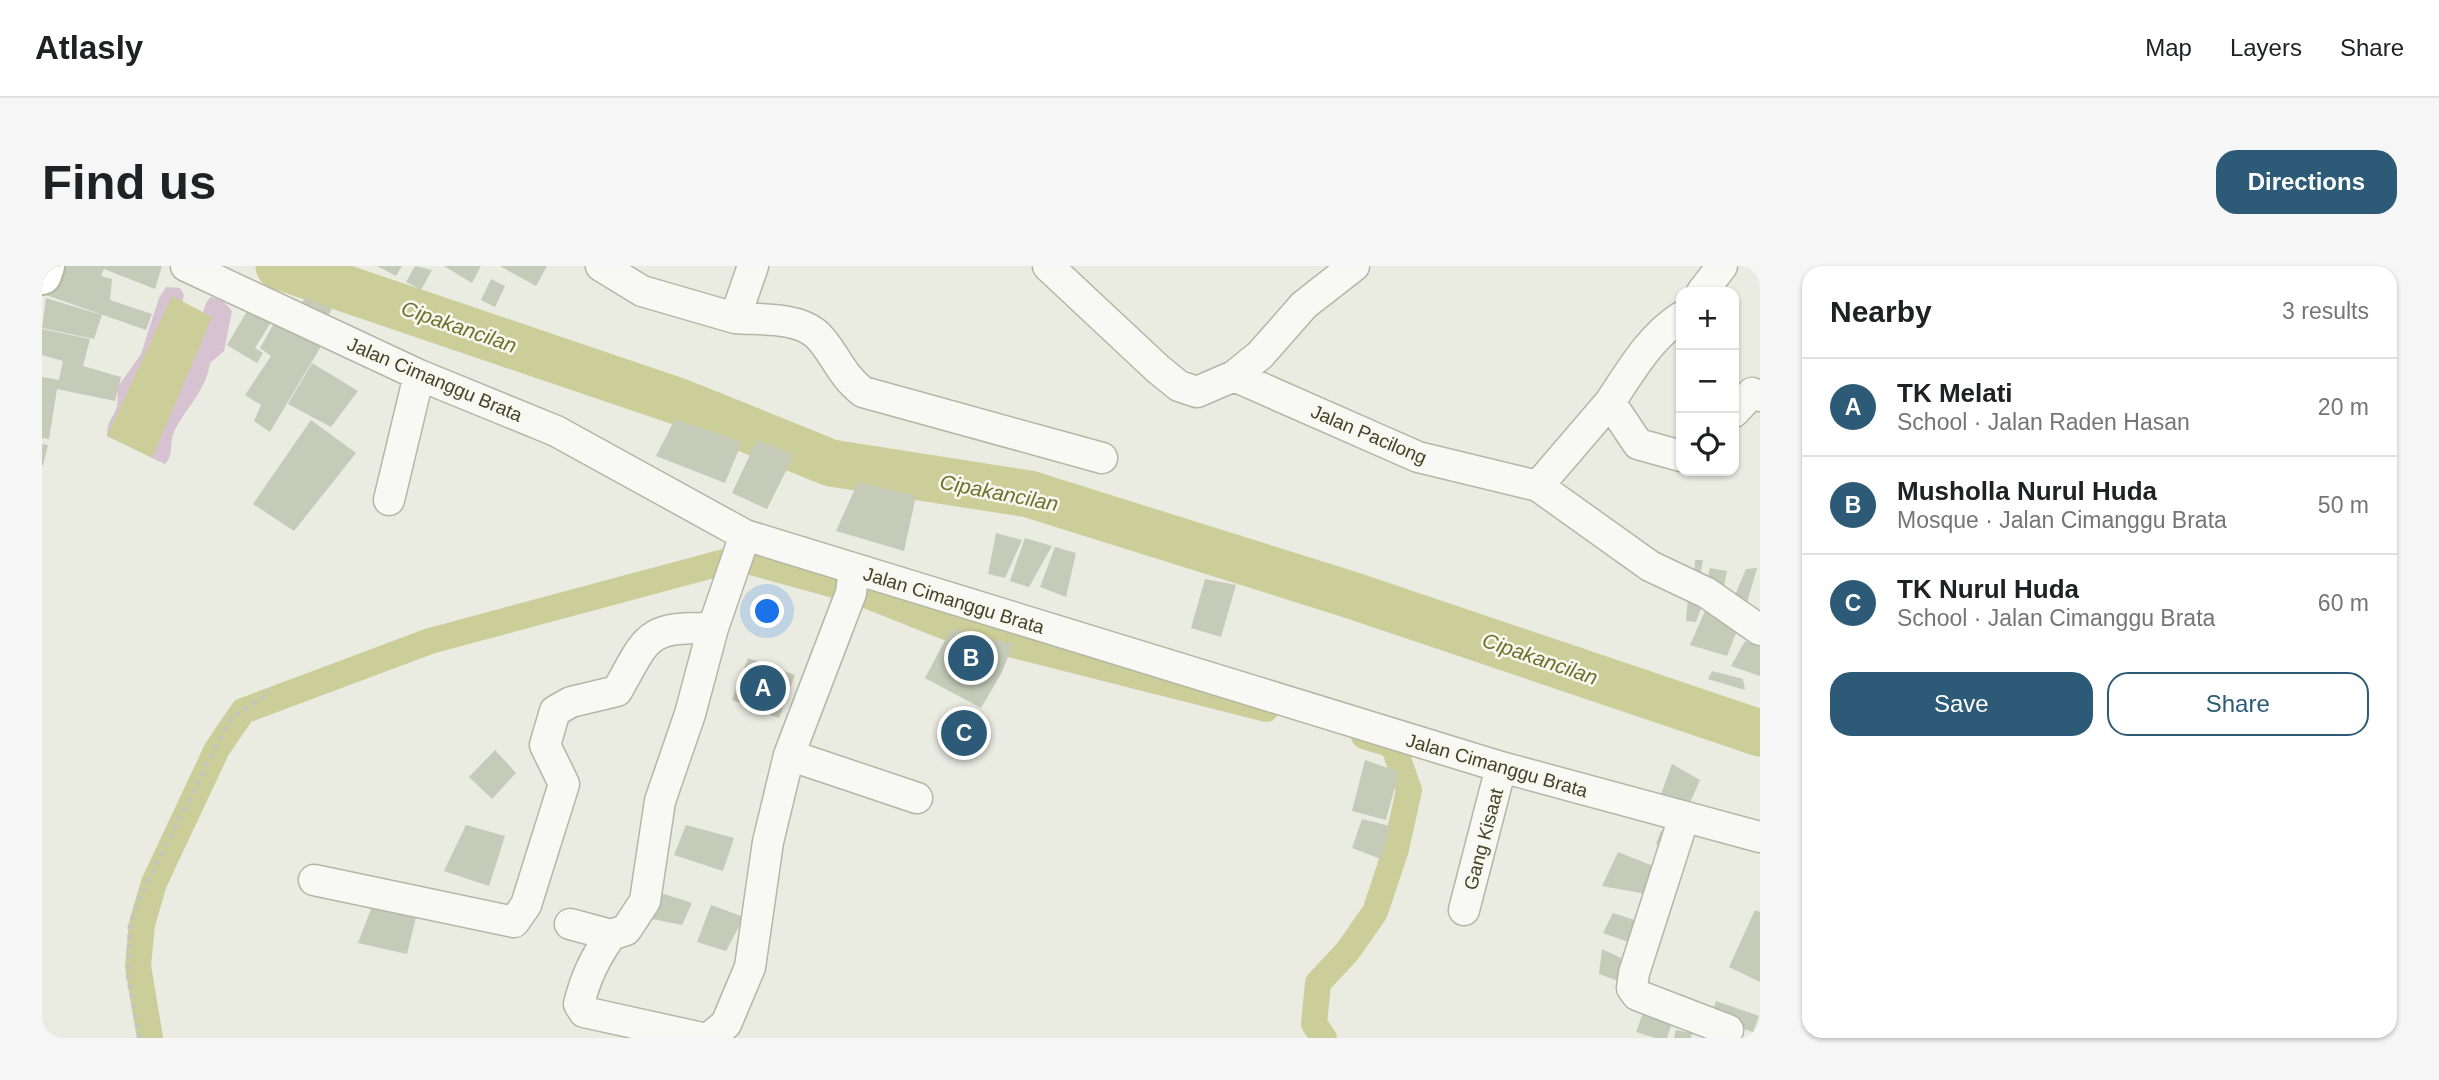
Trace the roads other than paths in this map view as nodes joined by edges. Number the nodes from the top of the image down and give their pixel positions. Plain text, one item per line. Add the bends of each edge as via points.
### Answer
1 (45, 266) edge
2 (186, 266) edge
3 (601, 266) edge
4 (753, 266) edge
5 (1048, 266) edge
6 (1354, 266) edge
7 (1722, 266) edge
8 (42, 275) edge
9 (1706, 287) edge
10 (735, 318) junction
11 (1676, 320) edge
12 (419, 374) junction
13 (1234, 376) junction
14 (1610, 402) junction
15 (1676, 455) edge
16 (1102, 458) dead end
17 (1538, 486) junction
18 (389, 500) dead end
19 (745, 535) junction
20 (849, 593) junction
21 (713, 628) junction
22 (1760, 630) edge
23 (789, 755) junction
24 (1502, 768) junction
25 (917, 798) dead end
26 (1684, 817) junction
27 (1760, 837) edge
28 (314, 880) dead end
29 (1464, 910) dead end
30 (570, 924) dead end
31 (611, 935) junction
32 (1728, 1030) dead end
33 (720, 1034) edge

1 - 8 main road
2 - 12 street, Jalan Cimanggu Brata
3 - 10 street via 642,291
4 - 10 street
5 - 13 street via 1179,386 1196,392
6 - 13 street via 1304,305 1260,355
7 - 9 street
10 - 16 street via 783,322 816,334 842,372 863,391
11 - 14 street via 1646,349
12 - 18 street
12 - 19 street, Jalan Cimanggu Brata via 556,431
13 - 17 street, Jalan Pacilong via 1418,457
14 - 15 street via 1638,444
14 - 17 street
17 - 22 street via 1650,566 1707,593
19 - 20 street, Jalan Cimanggu Brata
19 - 21 street
20 - 23 street
20 - 24 street, Jalan Cimanggu Brata
21 - 28 street via 674,627 654,633 617,691 571,702 555,711 545,745 564,784 532,891 519,917 508,922
21 - 31 street via 660,801 645,901 626,930
23 - 25 street
23 - 33 street via 768,842 750,967
24 - 26 street, Jalan Cimanggu Brata
24 - 29 street, Gang Kisaat
26 - 27 street, Jalan Cimanggu Brata
26 - 32 street via 1633,972 1632,988 1637,995
30 - 31 street
31 - 33 street via 586,978 579,1004 584,1012

